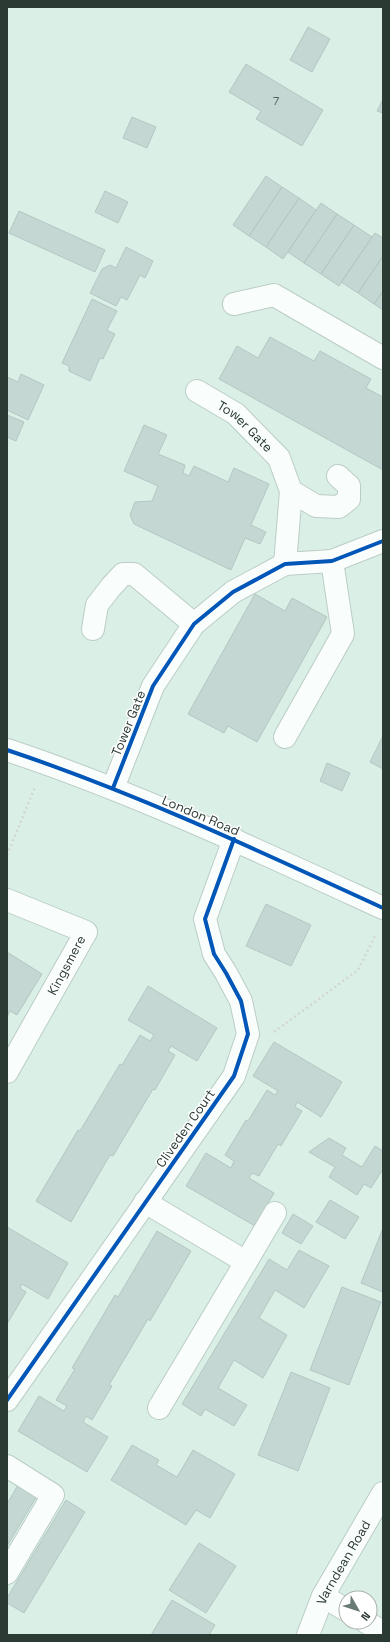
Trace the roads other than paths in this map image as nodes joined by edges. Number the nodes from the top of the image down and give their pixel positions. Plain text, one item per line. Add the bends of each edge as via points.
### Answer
1 (234, 304) dead end
2 (383, 358) edge
3 (197, 391) dead end
4 (338, 476) dead end
5 (291, 491) junction
6 (383, 541) edge
7 (332, 561) junction
8 (285, 564) junction
9 (194, 624) junction
10 (92, 629) dead end
11 (285, 737) dead end
12 (7, 750) edge
13 (113, 788) junction
14 (234, 839) junction
15 (7, 900) edge
16 (383, 908) edge
17 (7, 1072) edge
18 (145, 1202) junction
19 (275, 1213) dead end
20 (246, 1262) junction
21 (7, 1400) edge
22 (159, 1408) dead end
23 (7, 1466) edge
24 (383, 1493) edge
25 (7, 1573) edge
26 (323, 1596) junction
27 (338, 1605) edge
28 (308, 1635) edge

1 - 2 main road via 274,295
3 - 5 main road, Tower Gate via 236,414 279,458
4 - 5 main road via 349,486 350,499 339,506 316,506
5 - 8 main road, Tower Gate
6 - 7 main road, Tower Gate
7 - 8 main road, Tower Gate
7 - 11 main road via 343,634
8 - 9 main road, Tower Gate via 233,592
9 - 10 main road via 134,574 123,574 97,605
9 - 13 main road, Tower Gate via 153,686
12 - 13 main road, London Road
13 - 14 main road, London Road
14 - 16 main road, London Road
14 - 18 main road, Cliveden Court via 205,919 214,954 241,1001 248,1034 234,1076
15 - 17 main road, Kingsmere via 86,932
18 - 20 main road
18 - 21 main road, Cliveden Court
19 - 20 main road
20 - 22 main road
23 - 25 main road via 53,1495
24 - 26 main road, Varndean Road
26 - 27 main road
26 - 28 main road, Varndean Road

